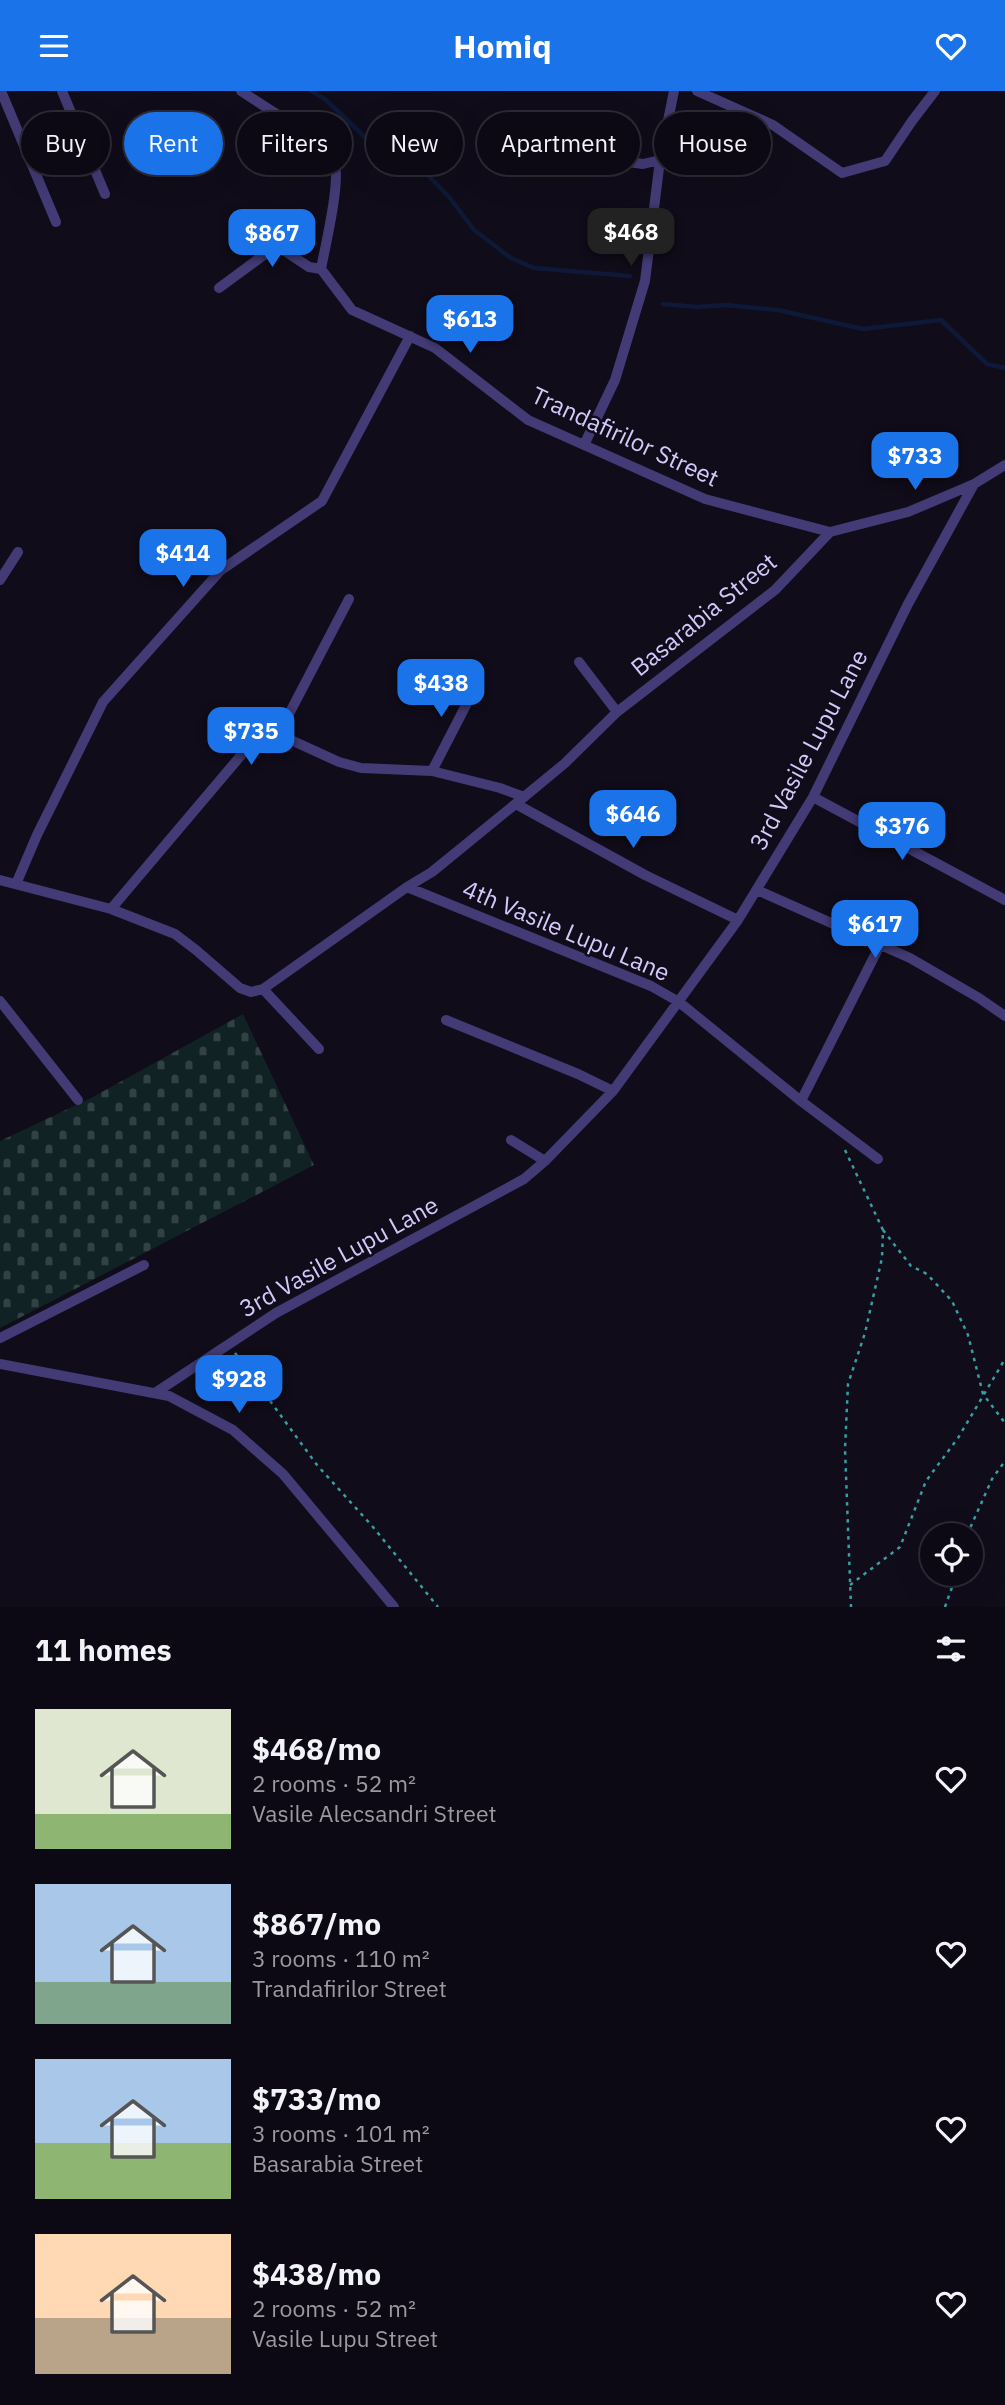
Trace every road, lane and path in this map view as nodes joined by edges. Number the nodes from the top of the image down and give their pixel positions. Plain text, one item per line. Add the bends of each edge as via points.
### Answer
1 (1, 91) edge
2 (62, 91) edge
3 (241, 91) edge
4 (674, 91) edge
5 (697, 91) edge
6 (935, 91) edge
7 (670, 112) edge
8 (658, 175) edge
9 (105, 194) dead end
10 (56, 222) dead end
11 (321, 269) junction
12 (219, 288) dead end
13 (410, 336) junction
14 (584, 445) junction
15 (1005, 465) edge
16 (974, 484) junction
17 (830, 531) junction
18 (18, 552) dead end
19 (0, 580) edge
20 (349, 599) dead end
21 (579, 662) dead end
22 (479, 680) dead end
23 (617, 712) junction
24 (267, 729) junction
25 (432, 771) junction
26 (813, 797) junction
27 (520, 801) junction
28 (0, 880) edge
29 (16, 884) junction
30 (408, 887) junction
31 (757, 890) junction
32 (1005, 899) edge
33 (111, 909) junction
34 (738, 920) junction
35 (880, 945) junction
36 (263, 989) junction
37 (0, 1001) edge
38 (679, 1002) junction
39 (1005, 1016) edge
40 (446, 1020) dead end
41 (319, 1049) dead end
42 (613, 1091) junction
43 (78, 1100) dead end
44 (801, 1101) junction
45 (510, 1140) dead end
46 (845, 1148) dead end
47 (878, 1159) dead end
48 (545, 1161) junction
49 (883, 1230) junction
50 (144, 1265) dead end
51 (0, 1338) edge
52 (229, 1344) junction
53 (1005, 1359) edge
54 (0, 1364) edge
55 (155, 1393) junction
56 (984, 1394) junction
57 (1005, 1423) edge
58 (1005, 1461) edge
59 (972, 1523) edge
60 (850, 1585) junction
61 (952, 1586) edge
62 (394, 1607) edge
63 (438, 1607) edge
64 (851, 1607) edge
65 (945, 1607) edge

1 - 10 street
2 - 9 street
3 - 11 street via 333,156 337,176
4 - 7 street
5 - 6 street via 773,125 842,173 885,161
8 - 14 street via 645,281 615,380
11 - 12 street, Trandafirilor Street via 309,267 278,247
11 - 13 street, Trandafirilor Street via 352,310
13 - 14 street, Trandafirilor Street via 435,348 528,420
13 - 29 street via 322,501 221,569 103,702
14 - 17 street, Trandafirilor Street via 705,499
15 - 16 street
16 - 17 street via 908,512
16 - 26 street, 3rd Vasile Lupu Lane via 908,604
17 - 23 street, Basarabia Street via 775,590
18 - 19 street
20 - 24 street via 289,715
21 - 23 street
22 - 25 street
23 - 27 street, Basarabia Street
24 - 25 street via 361,768
24 - 33 street
25 - 27 street via 500,788
26 - 31 street, 3rd Vasile Lupu Lane
26 - 32 street
27 - 30 street, Basarabia Street
27 - 34 street via 645,875
28 - 29 street
29 - 33 street
30 - 36 street, Basarabia Street
30 - 38 street, 4th Vasile Lupu Lane via 651,986
31 - 34 street, 3rd Vasile Lupu Lane
31 - 35 street
33 - 36 street via 175,934 240,988 251,992
34 - 38 street, 3rd Vasile Lupu Lane
35 - 39 street via 910,958
35 - 44 street
36 - 41 street
37 - 43 street
38 - 42 street, 3rd Vasile Lupu Lane
38 - 44 street, 4th Vasile Lupu Lane
40 - 42 street
42 - 48 street, 3rd Vasile Lupu Lane
44 - 47 street, 4th Vasile Lupu Lane
45 - 48 street
46 - 49 path
48 - 52 street, 3rd Vasile Lupu Lane via 524,1178 276,1313
49 - 56 path via 911,1266 927,1274 952,1301 968,1335
49 - 60 path via 882,1258 865,1333 848,1384 845,1449
50 - 51 street
52 - 55 street, 3rd Vasile Lupu Lane
52 - 63 path via 317,1465
53 - 56 path
54 - 55 street
55 - 62 street via 233,1430 284,1474
56 - 57 path
56 - 60 path via 926,1481 900,1548
58 - 59 path
60 - 64 path
61 - 65 path

